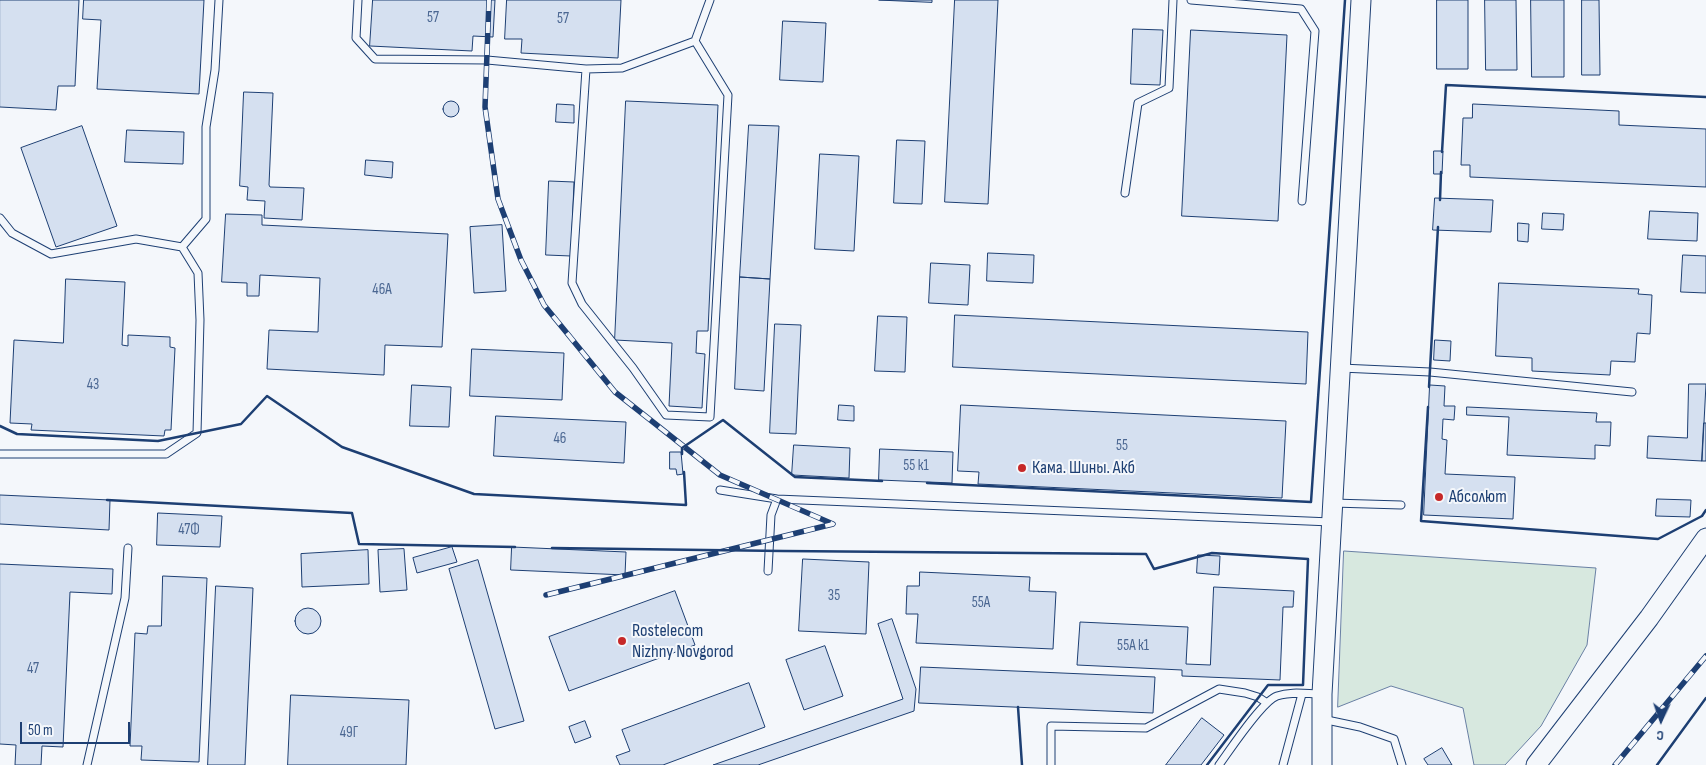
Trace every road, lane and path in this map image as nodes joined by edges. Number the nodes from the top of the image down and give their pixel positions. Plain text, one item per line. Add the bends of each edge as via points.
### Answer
1 (219, 0) edge
2 (358, 0) edge
3 (710, 0) edge
4 (1173, 0) edge
5 (1191, 0) edge
6 (1361, 0) edge
7 (695, 41) junction
8 (586, 69) junction
9 (1125, 193) dead end
10 (1302, 201) dead end
11 (0, 218) edge
12 (182, 247) junction
13 (1340, 368) junction
14 (1632, 392) dead end
15 (0, 454) edge
16 (720, 490) dead end
17 (777, 500) junction
18 (1332, 503) junction
19 (1401, 506) dead end
20 (1332, 522) junction
21 (1706, 538) edge
22 (128, 548) dead end
23 (768, 571) dead end
24 (1302, 694) junction
25 (1322, 694) junction
26 (1267, 703) junction
27 (1321, 718) junction
28 (87, 765) edge
29 (1051, 765) edge
30 (1219, 765) edge
31 (1283, 765) edge
32 (1322, 765) edge
33 (1402, 765) edge
34 (1536, 765) edge

1 - 12 lane via 215,70 206,127 206,219
2 - 8 lane via 356,38 375,59 487,60
3 - 7 lane
4 - 9 lane via 1169,88 1138,103
5 - 10 lane via 1302,9 1315,31
6 - 13 street
7 - 8 lane via 622,68
7 - 8 lane via 728,95 710,417 666,415 582,304 572,283
11 - 12 lane via 12,233 51,254 136,239
12 - 15 lane via 198,273 197,433 166,454
13 - 14 lane via 1430,372
13 - 18 street
16 - 17 lane
17 - 20 lane
17 - 23 lane via 771,515
18 - 19 lane
18 - 20 street
20 - 25 street
21 - 34 street
22 - 28 lane via 125,598
24 - 25 lane
24 - 26 lane via 1276,696
24 - 31 lane
25 - 27 street
26 - 29 lane via 1245,693 1218,689 1146,728 1052,726
26 - 30 lane
27 - 32 street
27 - 33 lane via 1394,739

